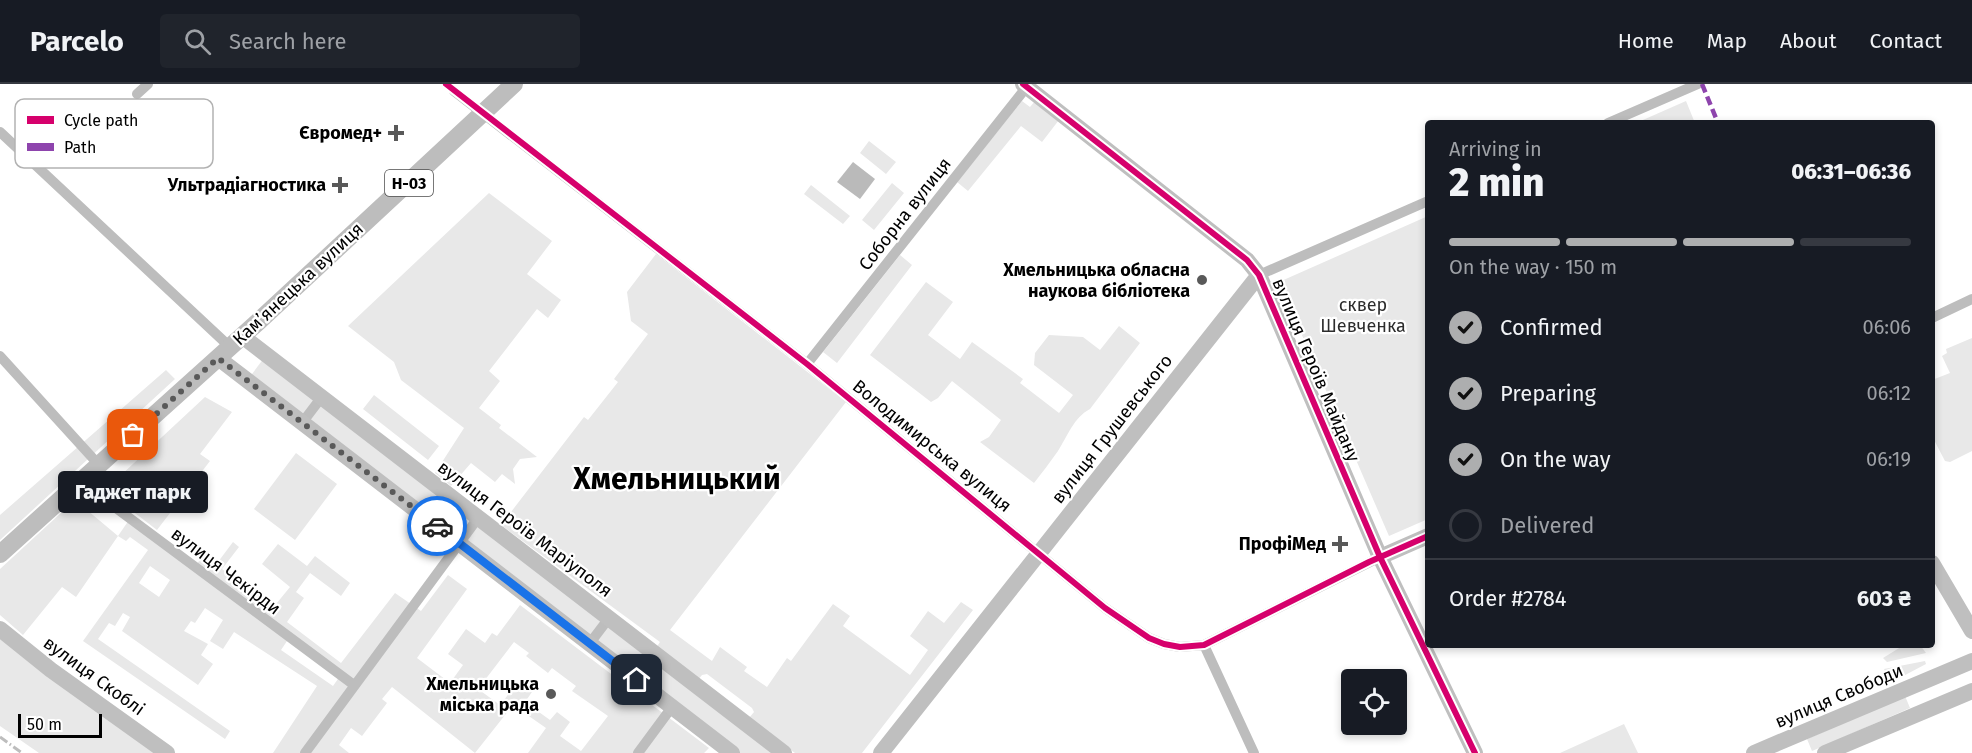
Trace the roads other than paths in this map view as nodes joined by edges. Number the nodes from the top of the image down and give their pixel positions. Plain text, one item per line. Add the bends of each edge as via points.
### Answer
1 (148, 84) edge
2 (514, 84) edge
3 (1698, 84) edge
4 (1026, 85) edge
5 (454, 91) dead end
6 (137, 94) dead end
7 (484, 114) junction
8 (1615, 120) edge
9 (0, 132) edge
10 (15, 146) edge
11 (39, 168) edge
12 (1425, 202) edge
13 (1259, 275) junction
14 (1972, 299) edge
15 (1935, 317) edge
16 (230, 347) junction
17 (0, 356) edge
18 (807, 364) junction
19 (321, 398) junction
20 (302, 423) junction
21 (99, 465) junction
22 (81, 482) junction
23 (478, 518) junction
24 (1425, 537) edge
25 (459, 543) junction
26 (0, 554) edge
27 (1038, 554) junction
28 (1380, 557) junction
29 (1935, 569) edge
30 (609, 618) junction
31 (0, 629) edge
32 (1972, 631) edge
33 (590, 644) junction
34 (1204, 645) junction
35 (1972, 661) edge
36 (354, 685) junction
37 (1972, 692) edge
38 (672, 707) junction
39 (1783, 747) edge
40 (166, 753) edge
41 (304, 753) edge
42 (638, 753) edge
43 (732, 753) edge
44 (784, 753) edge
45 (881, 753) edge
46 (1254, 753) edge
47 (1475, 753) edge
48 (1754, 753) edge
49 (1825, 753) edge

1 - 6 street
2 - 7 main road, Камʼянецька вулиця / Н-03
3 - 8 street
4 - 13 street, вулиця Героїв Майдану via 1247,260
4 - 18 street, Соборна вулиця
5 - 7 street, Володимирська вулиця
7 - 16 main road, Камʼянецька вулиця / Н-03
7 - 18 street, Володимирська вулиця
9 - 10 street, вулиця Героїв Маріуполя
11 - 16 street, вулиця Героїв Маріуполя
12 - 13 street, вулиця Грушевського
13 - 27 street, вулиця Грушевського
13 - 28 street, вулиця Героїв Майдану
14 - 15 street
16 - 19 street, вулиця Героїв Маріуполя
16 - 20 street, вулиця Героїв Маріуполя
16 - 21 main road, Камʼянецька вулиця / Н-03
17 - 21 street
18 - 27 street, Володимирська вулиця
19 - 20 street
19 - 23 street, вулиця Героїв Маріуполя
20 - 25 street, вулиця Героїв Маріуполя
21 - 22 main road, Камʼянецька вулиця / Н-03
22 - 26 main road, Камʼянецька вулиця / Н-03
22 - 36 street, вулиця Чекірди
23 - 25 street
23 - 30 street, вулиця Героїв Маріуполя
24 - 28 street, Володимирська вулиця
25 - 33 street, вулиця Героїв Маріуполя
25 - 36 street
27 - 34 street, Володимирська вулиця via 1149,638 1180,647
27 - 45 street, вулиця Грушевського
28 - 34 street, Володимирська вулиця
28 - 47 street, вулиця Героїв Майдану
29 - 32 street
30 - 33 street
30 - 44 street, вулиця Героїв Маріуполя
31 - 40 street, вулиця Скоблі
33 - 38 street, вулиця Героїв Маріуполя
34 - 46 street
35 - 39 street, вулиця Свободи
36 - 41 street
37 - 49 street
38 - 42 street
38 - 43 street, вулиця Героїв Маріуполя
39 - 48 street, вулиця Свободи

